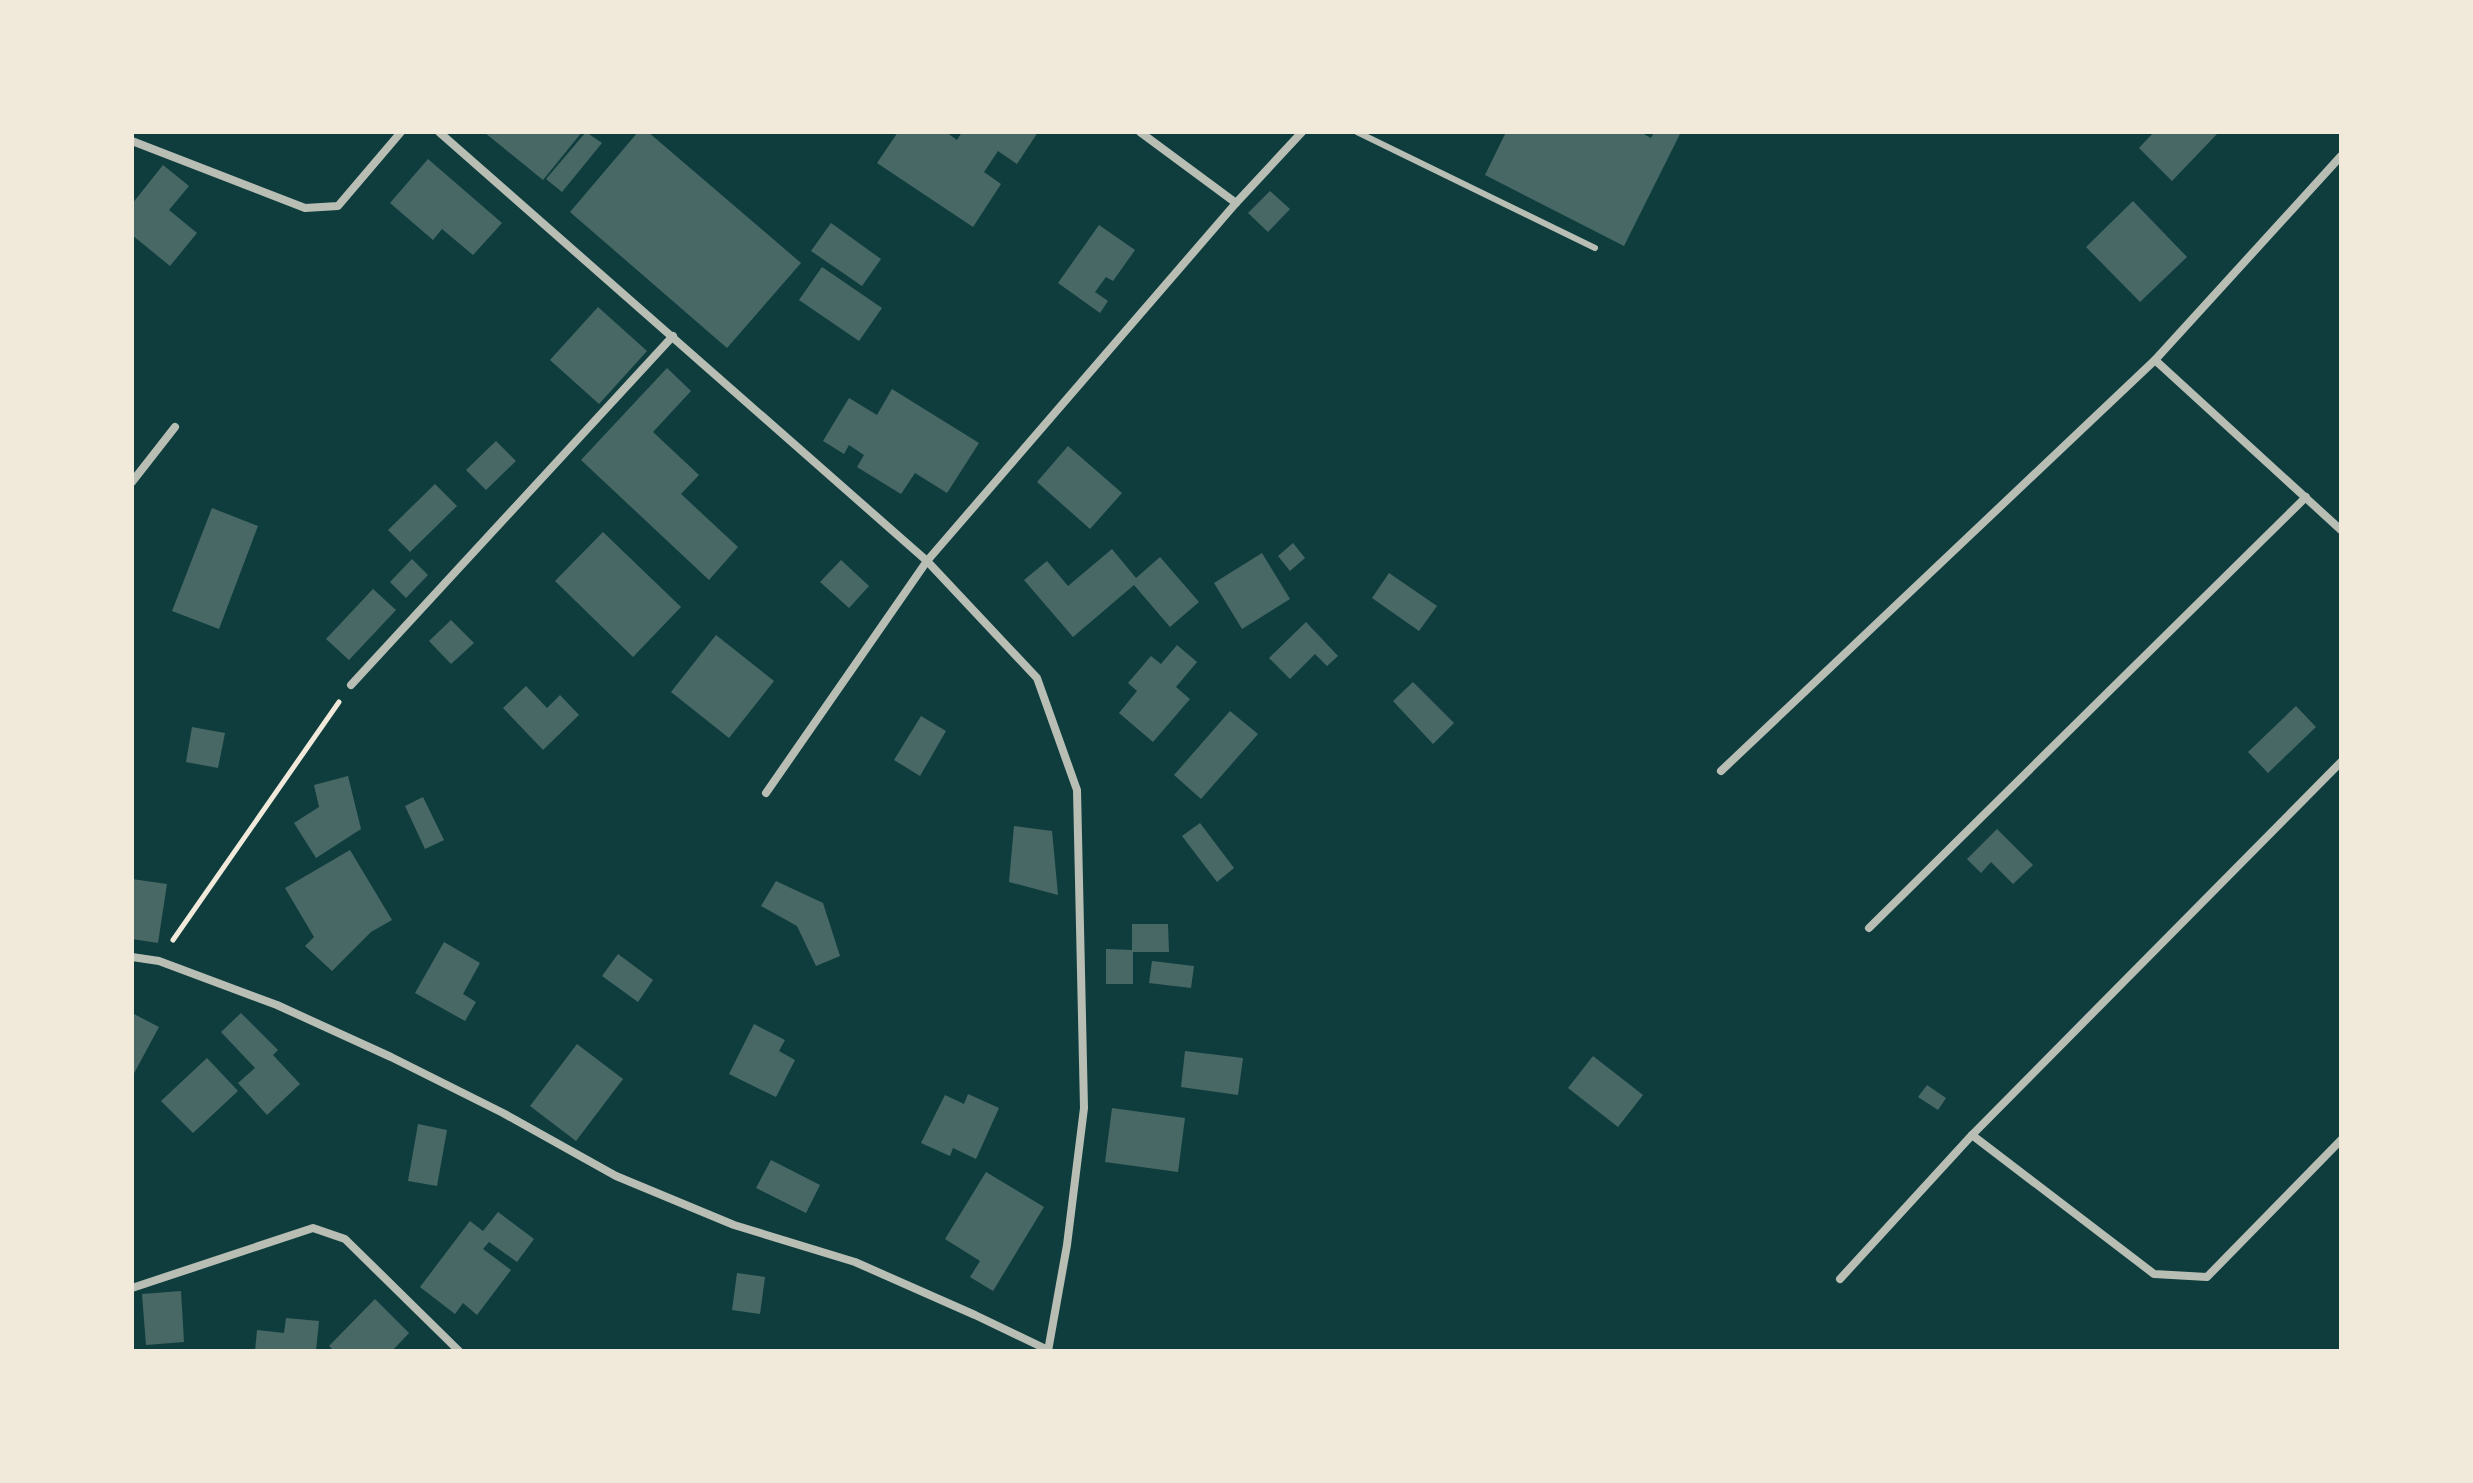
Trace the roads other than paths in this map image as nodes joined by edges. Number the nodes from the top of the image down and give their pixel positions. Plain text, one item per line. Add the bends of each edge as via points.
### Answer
1 (401, 132) edge
2 (439, 132) edge
3 (1140, 132) edge
4 (1302, 132) edge
5 (1357, 132) edge
6 (132, 141) edge
7 (2341, 156) edge
8 (1236, 203) junction
9 (1595, 248) dead end
10 (673, 336) junction
11 (2155, 360) junction
12 (175, 427) dead end
13 (132, 482) edge
14 (2306, 497) junction
15 (2341, 530) edge
16 (927, 561) junction
17 (351, 685) road end
18 (2341, 762) edge
19 (1721, 771) dead end
20 (766, 793) dead end
21 (1869, 928) dead end
22 (132, 957) edge
23 (1972, 1135) junction
24 (2341, 1140) edge
25 (1840, 1279) dead end
26 (132, 1288) edge
27 (1048, 1350) edge
28 (459, 1351) edge

1 - 6 street via 338,206 305,208
2 - 10 street
3 - 8 street
4 - 8 street
5 - 9 lane
7 - 11 street
8 - 16 street
10 - 16 street
10 - 17 street
11 - 14 street
11 - 19 street
12 - 13 street
14 - 15 street
14 - 21 street
16 - 20 street
16 - 27 street via 1037,678 1077,790 1084,1108
18 - 23 street
22 - 27 street via 159,961 277,1005 503,1113 616,1176 734,1225 855,1262
23 - 24 street via 2154,1274 2207,1277
23 - 25 street
26 - 28 street via 313,1228 345,1239

